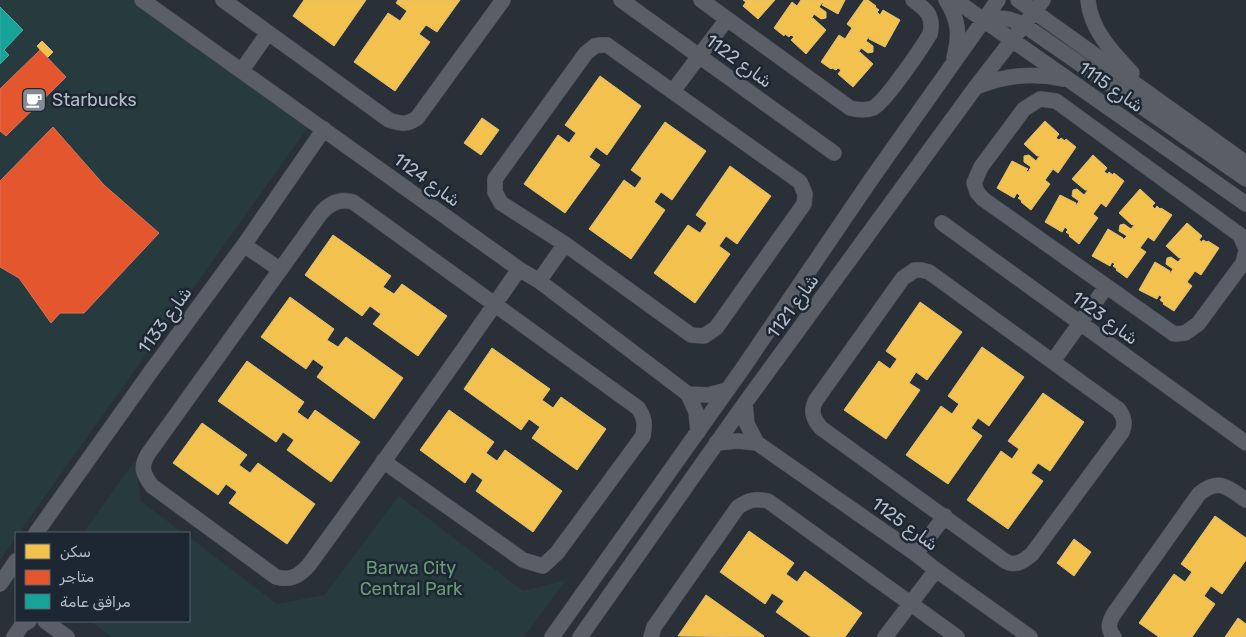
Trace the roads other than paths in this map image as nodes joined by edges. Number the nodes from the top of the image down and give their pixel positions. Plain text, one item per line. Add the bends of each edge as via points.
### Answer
1 (142, 0) edge
2 (223, 0) edge
3 (502, 0) edge
4 (621, 0) edge
5 (701, 0) edge
6 (913, 0) edge
7 (946, 0) edge
8 (955, 0) edge
9 (1018, 0) edge
10 (1088, 0) edge
11 (995, 1) edge
12 (1038, 6) edge
13 (727, 19) junction
14 (983, 20) junction
15 (1024, 25) junction
16 (268, 33) junction
17 (1012, 40) junction
18 (700, 56) junction
19 (952, 65) junction
20 (242, 70) junction
21 (1067, 79) junction
22 (975, 88) junction
23 (673, 92) junction
24 (1153, 96) junction
25 (324, 129) junction
26 (834, 153) dead end
27 (1246, 163) edge
28 (1246, 179) edge
29 (1246, 204) edge
30 (942, 223) dead end
31 (565, 244) junction
32 (244, 245) junction
33 (1246, 250) edge
34 (279, 269) junction
35 (519, 269) junction
36 (539, 281) junction
37 (1106, 287) junction
38 (495, 305) junction
39 (1080, 324) junction
40 (1053, 361) junction
41 (727, 390) junction
42 (688, 394) junction
43 (745, 403) junction
44 (698, 432) junction
45 (716, 443) junction
46 (757, 443) junction
47 (1246, 443) edge
48 (383, 461) junction
49 (1246, 500) edge
50 (945, 516) junction
51 (37, 532) edge
52 (916, 554) junction
53 (15, 562) edge
54 (936, 570) junction
55 (0, 584) edge
56 (910, 603) junction
57 (28, 622) edge
58 (46, 622) edge
59 (14, 637) edge
60 (67, 637) edge
61 (552, 637) edge
62 (580, 637) edge
63 (651, 637) edge
64 (885, 637) edge
65 (958, 637) edge
66 (1030, 637) edge
67 (1114, 637) edge

1 - 20 street, شارع 1124
2 - 16 street
3 - 16 street via 417,118 410,123 389,120
4 - 18 street, شارع 1122
5 - 13 street
6 - 13 street via 928,13 932,24 930,34 885,97 872,108 861,111 850,108
7 - 19 street via 958,24
8 - 14 street, شارع 1115
9 - 12 street, شارع 1115
10 - 24 street via 1104,42
11 - 12 street via 1005,10 1015,13
11 - 14 street, شارع 1121
12 - 15 street, شارع 1121
12 - 24 street, شارع 1115
13 - 18 street
14 - 15 street via 1013,19
14 - 17 street, شارع 1115
14 - 19 street, شارع 1121
15 - 17 street, شارع 1121
15 - 28 street
16 - 20 street
17 - 21 street, شارع 1115
17 - 22 street, شارع 1121
18 - 23 street
18 - 26 street, شارع 1122
19 - 41 street, شارع 1121
20 - 25 street, شارع 1124
21 - 22 street via 1022,75
21 - 29 street, شارع 1115
22 - 43 street, شارع 1121
23 - 31 street via 607,45 594,46 507,164 496,180 495,192 501,203
23 - 31 street via 800,182 805,194 799,212 716,328 704,336 691,335
24 - 27 street, شارع 1115
25 - 32 street, شارع 1133
25 - 35 street, شارع 1124
30 - 39 street, شارع 1123
31 - 36 street
32 - 34 street
32 - 51 street, شارع 1133
33 - 37 street via 1243,263 1198,324 1185,333 1174,334
33 - 37 street via 1240,235 1056,101 1040,99 1024,109 981,167 974,183 983,199
34 - 38 street via 328,206 346,200
34 - 48 street via 148,454 143,462 146,479 276,577 285,579 293,578 309,565
35 - 36 street, شارع 1124
35 - 38 street
36 - 42 street, شارع 1124
37 - 39 street
38 - 48 street
38 - 48 street via 638,408 644,416 645,426 637,444 557,553 543,566 523,560
39 - 40 street
39 - 47 street, شارع 1123
40 - 50 street via 1118,409 1124,420 1122,432 1032,554 1023,561 1009,563
40 - 50 street via 929,272 915,270 903,278 816,400 812,408 813,417 821,428
41 - 42 street via 708,395
41 - 44 street, شارع 1121
42 - 44 street via 696,412
43 - 45 street, شارع 1121
43 - 46 street via 747,424
44 - 61 street, شارع 1121
45 - 46 street, شارع 1125 via 738,440
45 - 62 street, شارع 1121
46 - 52 street, شارع 1125
49 - 67 street via 1218,484 1199,494 1113,615 1109,625
50 - 52 street
52 - 54 street, شارع 1125
53 - 55 street
54 - 56 street
54 - 66 street, شارع 1125
56 - 63 street via 768,501 748,500 738,507 654,627
56 - 64 street
56 - 65 street
57 - 59 street
58 - 60 street

